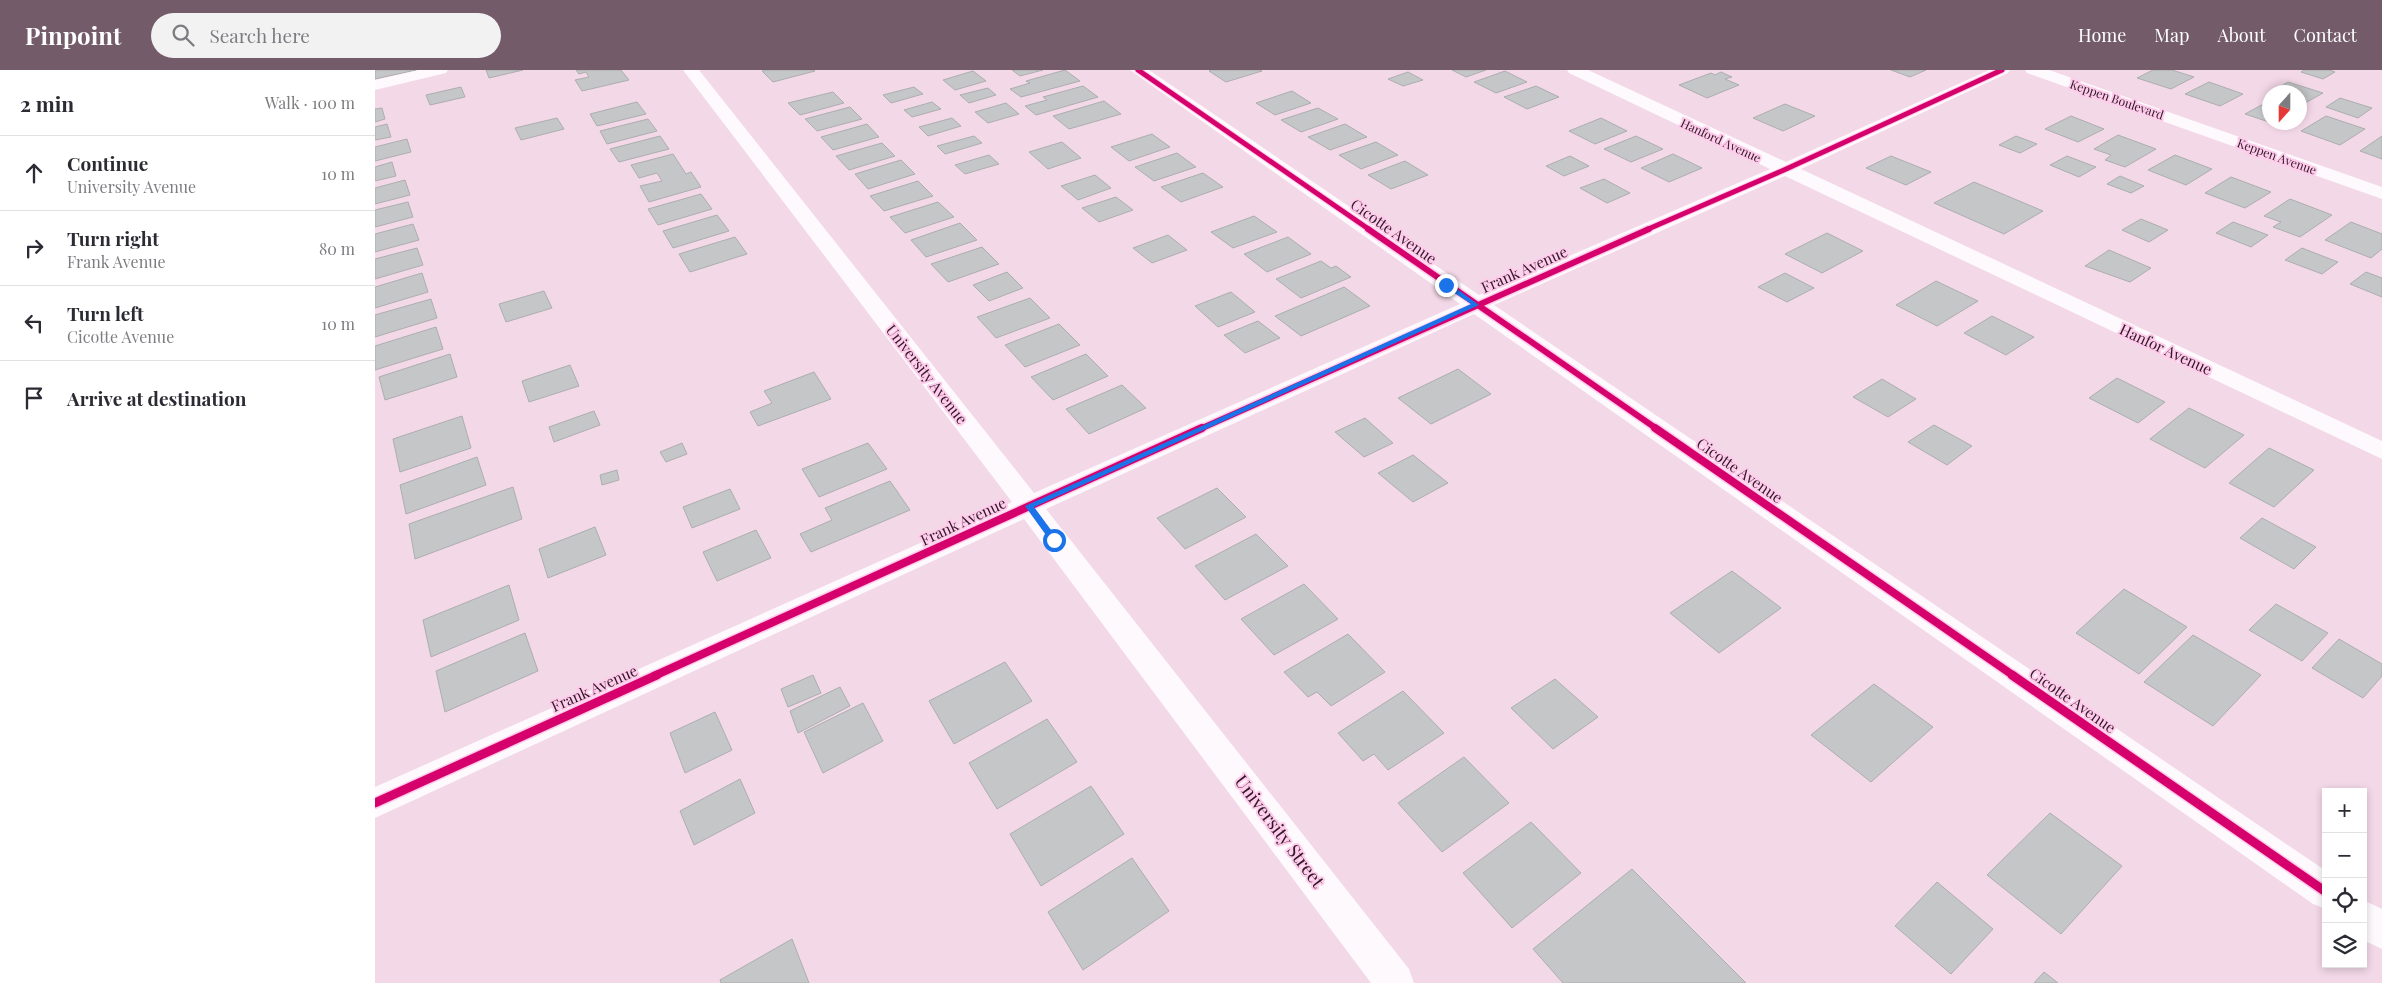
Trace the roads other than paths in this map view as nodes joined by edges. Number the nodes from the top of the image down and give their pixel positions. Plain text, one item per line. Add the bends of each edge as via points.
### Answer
1 (440, 70) edge
2 (691, 70) edge
3 (1138, 70) edge
4 (1575, 70) edge
5 (2001, 70) edge
6 (2033, 70) edge
7 (375, 85) edge
8 (2172, 119) joint
9 (1784, 170) junction
10 (2382, 193) edge
11 (1949, 247) joint
12 (1475, 305) junction
13 (2382, 451) edge
14 (1029, 506) junction
15 (1165, 678) joint
16 (375, 803) edge
17 (2322, 889) edge
18 (2367, 921) edge
19 (2382, 931) edge
20 (1395, 983) edge

1 - 7 street
2 - 14 street, University Avenue
3 - 12 street, Cicotte Avenue
4 - 9 street, Hanford Avenue
5 - 9 street, Frank Avenue
6 - 8 street, Keppen Boulevard
8 - 10 street, Keppen Avenue
9 - 11 street, Hanford Avenue
9 - 12 street, Frank Avenue
11 - 13 street, Hanfor Avenue
12 - 14 street, Frank Avenue
12 - 17 street, Cicotte Avenue
14 - 15 street, University Avenue
14 - 16 street, Frank Avenue
15 - 20 street, University Street
18 - 19 street

